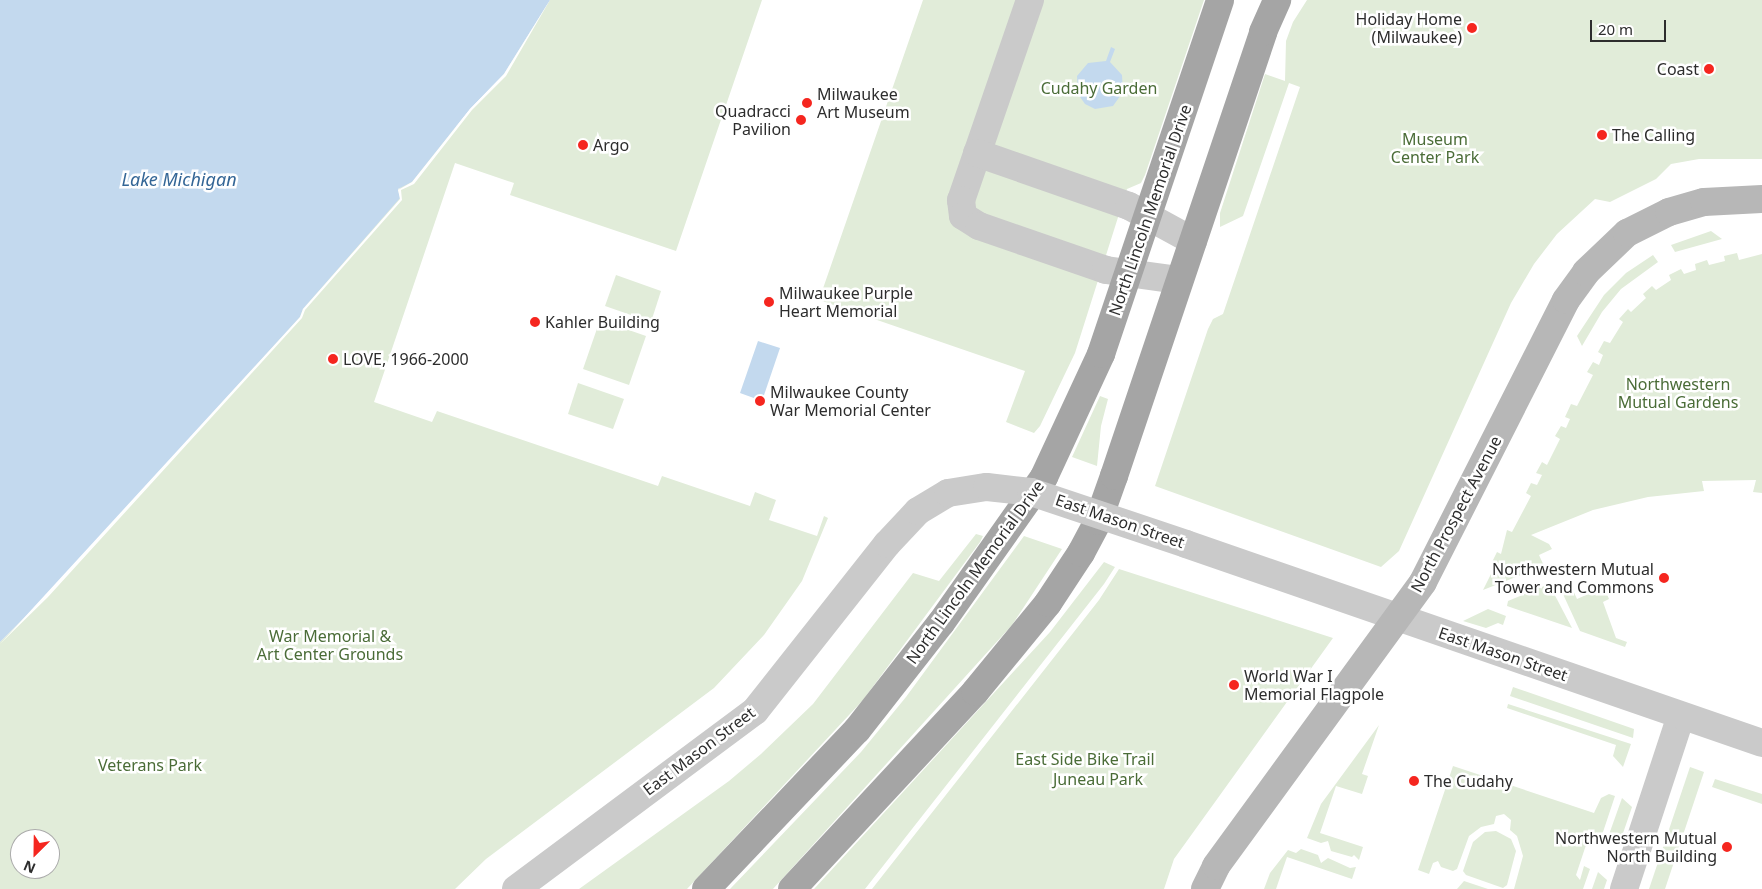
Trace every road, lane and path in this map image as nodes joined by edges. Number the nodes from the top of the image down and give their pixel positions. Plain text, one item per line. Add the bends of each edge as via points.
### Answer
1 (1030, 0) edge
2 (1220, 0) edge
3 (1277, 0) edge
4 (977, 153) junction
5 (1762, 199) edge
6 (1148, 216) junction
7 (1193, 241) junction
8 (1128, 273) junction
9 (1179, 280) junction
10 (1398, 618) junction
11 (1681, 716) junction
12 (1762, 743) edge
13 (516, 889) edge
14 (706, 889) edge
15 (792, 889) edge
16 (1205, 889) edge
17 (1624, 889) edge

1 - 4 street
2 - 6 main road, North Lincoln Memorial Drive
3 - 7 main road
4 - 6 street via 1129,206
4 - 8 street via 961,200 963,216 979,226 1106,270
5 - 10 main road, North Prospect Avenue via 1704,202 1649,220 1608,250 1586,272 1566,300 1423,582
6 - 7 street
6 - 8 main road, North Lincoln Memorial Drive
7 - 9 main road
8 - 9 street
8 - 14 main road, North Lincoln Memorial Drive via 1101,354 1067,432 1044,477 999,544 857,730
9 - 15 main road via 1098,521 1080,553 1048,603 975,692
10 - 11 street, East Mason Street
10 - 13 street, East Mason Street, bridge via 1031,492 986,487 948,493 918,511 886,544 755,711
10 - 16 main road, North Prospect Avenue via 1216,866
11 - 12 street, East Mason Street
11 - 17 street

